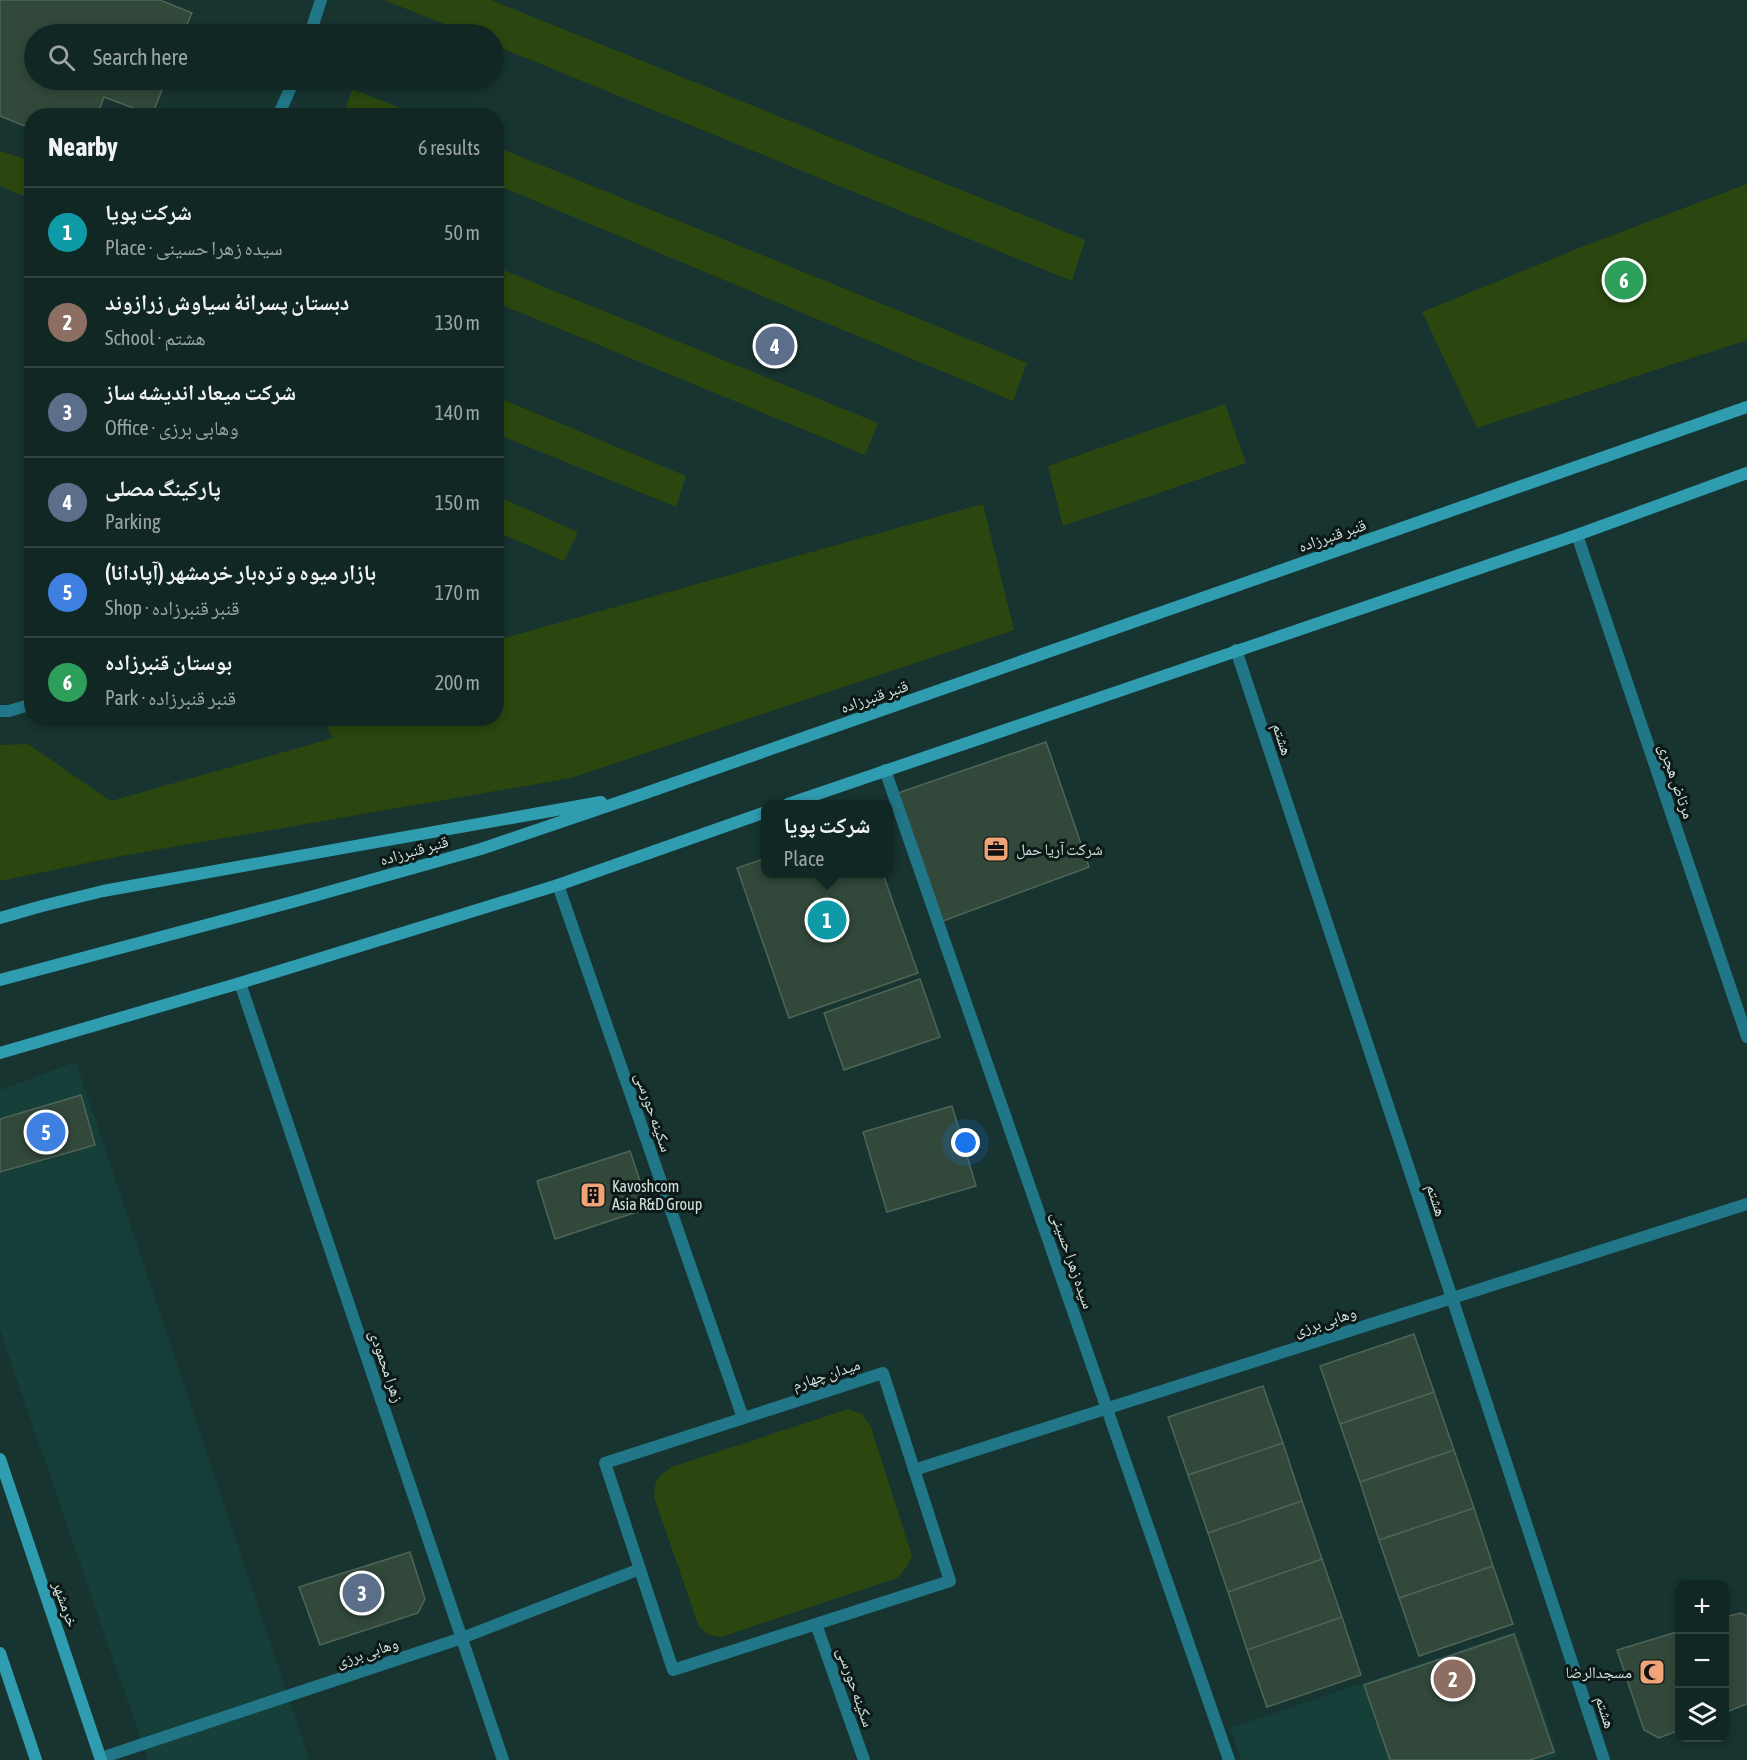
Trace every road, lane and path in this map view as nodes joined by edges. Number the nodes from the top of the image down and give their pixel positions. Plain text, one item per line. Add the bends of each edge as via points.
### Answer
1 (321, 0) edge
2 (313, 24) edge
3 (290, 90) edge
4 (282, 108) edge
5 (1747, 407) edge
6 (1747, 473) edge
7 (1577, 535) junction
8 (1236, 650) junction
9 (24, 707) edge
10 (0, 711) edge
11 (885, 771) junction
12 (640, 795) junction
13 (800, 800) edge
14 (761, 813) edge
15 (558, 885) junction
16 (0, 918) edge
17 (0, 981) edge
18 (240, 983) junction
19 (1747, 1037) edge
20 (0, 1053) edge
21 (1747, 1204) edge
22 (1452, 1298) junction
23 (1107, 1408) junction
24 (743, 1418) junction
25 (0, 1460) edge
26 (914, 1470) junction
27 (640, 1569) junction
28 (816, 1624) junction
29 (462, 1638) junction
30 (0, 1653) edge
31 (101, 1759) edge
32 (36, 1760) edge
33 (503, 1760) edge
34 (864, 1760) edge
35 (1229, 1760) edge
36 (1604, 1760) edge

1 - 2 street
3 - 4 street
5 - 12 main road, قنبر قنبرزاده
6 - 7 main road
7 - 8 main road
7 - 19 street, مرتاض هجری
8 - 11 main road
8 - 22 street, هشتم
9 - 10 street
11 - 13 main road
11 - 23 street, سیده زهرا حسینی
12 - 16 main road via 103,891
12 - 17 main road, قنبر قنبرزاده via 481,849
14 - 15 main road
15 - 18 main road
15 - 24 street, سکینه حورسی
18 - 20 main road
18 - 29 street, زهرا محمودی
21 - 22 street, وهابی برزی
22 - 23 street, وهابی برزی
22 - 36 street, هشتم
23 - 26 street, وهابی برزی
23 - 35 street, سیده زهرا حسینی
24 - 26 street, میدان چهارم via 883,1373
24 - 27 street, میدان چهارم via 605,1463
25 - 31 main road, خرمشهر
26 - 28 street, میدان چهارم via 950,1581
27 - 28 street, میدان چهارم via 673,1670
27 - 29 street, وهابی برزی
28 - 34 street, سکینه حورسی
29 - 31 street, وهابی برزی
29 - 33 street, زهرا محمودی
30 - 32 main road

